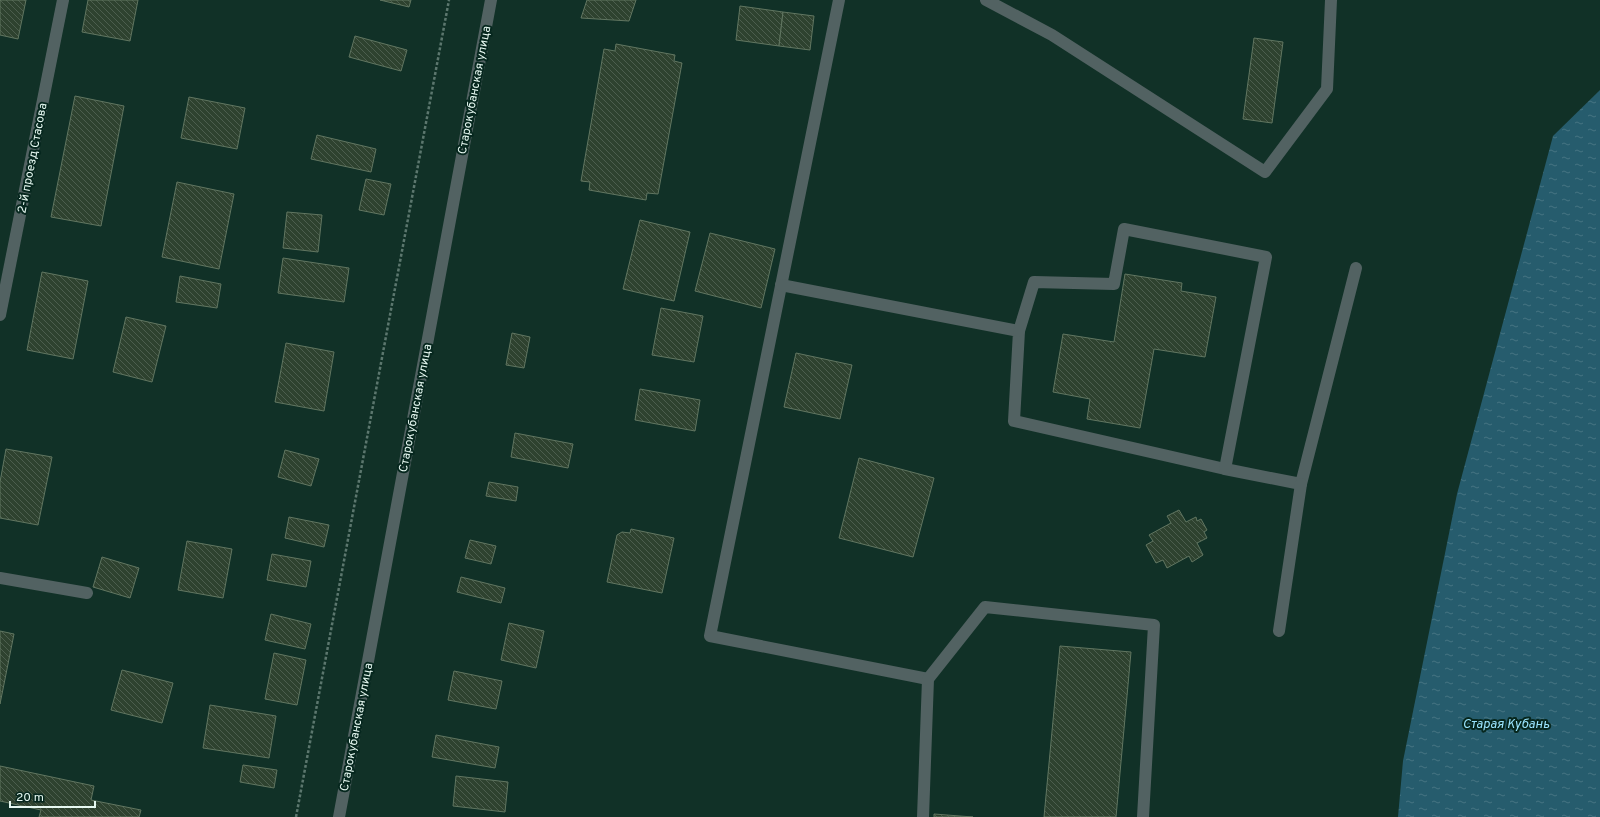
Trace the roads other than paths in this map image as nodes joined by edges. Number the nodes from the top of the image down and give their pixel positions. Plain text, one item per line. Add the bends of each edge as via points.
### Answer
1 (63, 0) edge
2 (491, 0) edge
3 (839, 0) edge
4 (986, 0) edge
5 (1331, 0) edge
6 (1356, 268) dead end
7 (781, 285) junction
8 (0, 315) edge
9 (1019, 331) junction
10 (1225, 469) junction
11 (1301, 484) junction
12 (0, 578) edge
13 (87, 593) dead end
14 (1279, 631) dead end
15 (928, 679) junction
16 (339, 817) edge
17 (924, 817) edge
18 (1143, 817) edge

1 - 8 street, 2-й проезд Стасова
2 - 16 street, Старокубанская улица
3 - 7 street
4 - 5 street via 1052,35 1264,172 1327,89
6 - 11 street
7 - 9 street
7 - 15 street via 710,636
9 - 10 street via 1014,421
9 - 10 street via 1034,282 1114,284 1124,229 1266,257
10 - 11 street
11 - 14 street
12 - 13 street
15 - 17 street
15 - 18 street via 985,607 1154,625

